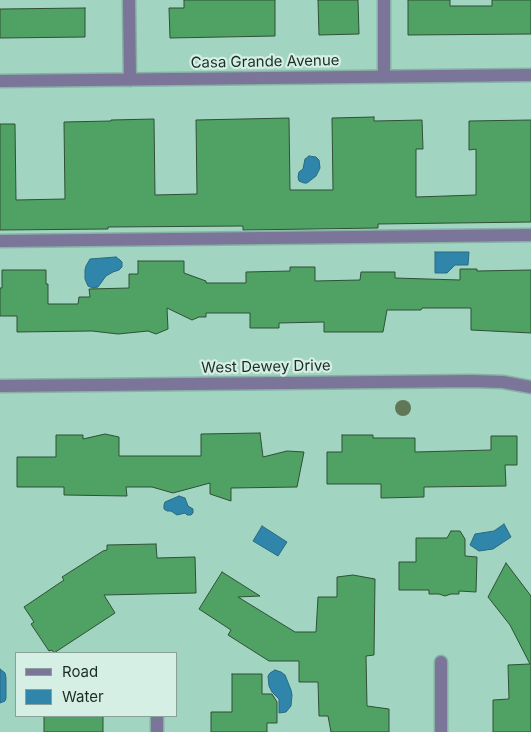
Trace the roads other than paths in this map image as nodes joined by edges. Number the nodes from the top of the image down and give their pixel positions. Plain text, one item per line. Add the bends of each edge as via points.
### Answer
1 (129, 0) edge
2 (384, 0) edge
3 (531, 75) edge
4 (384, 77) junction
5 (130, 80) junction
6 (0, 82) edge
7 (531, 235) edge
8 (0, 240) edge
9 (0, 386) edge
10 (531, 387) edge
11 (441, 662) dead end
12 (157, 717) edge
13 (157, 732) edge
14 (441, 732) edge

1 - 5 street
2 - 4 street
3 - 4 street, Casa Grande Avenue
4 - 5 street, Casa Grande Avenue
5 - 6 street, Casa Grande Avenue
7 - 8 street
9 - 10 street, West Dewey Drive via 472,380
11 - 14 street
12 - 13 street

